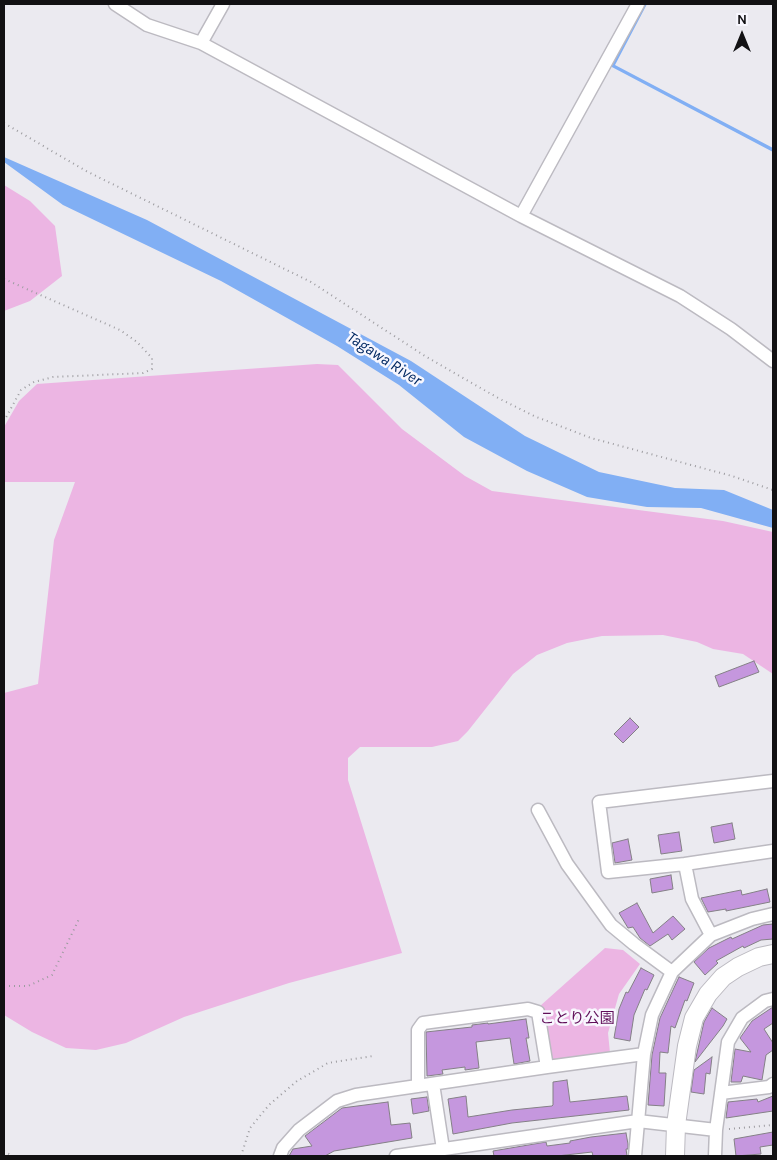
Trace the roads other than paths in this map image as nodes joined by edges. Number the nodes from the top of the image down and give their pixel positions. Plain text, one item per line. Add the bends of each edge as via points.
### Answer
1 (115, 4) edge
2 (224, 4) edge
3 (638, 4) edge
4 (201, 43) junction
5 (521, 216) junction
6 (773, 361) edge
7 (773, 781) edge
8 (538, 810) dead end
9 (773, 851) edge
10 (685, 864) junction
11 (773, 914) edge
12 (711, 935) junction
13 (773, 954) edge
14 (672, 972) junction
15 (773, 999) edge
16 (644, 1054) junction
17 (547, 1067) junction
18 (433, 1084) junction
19 (773, 1084) edge
20 (418, 1086) junction
21 (721, 1094) junction
22 (638, 1121) junction
23 (676, 1125) junction
24 (716, 1130) junction
25 (443, 1149) junction
26 (460, 1152) edge
27 (280, 1156) edge
28 (396, 1156) edge
29 (635, 1156) edge
30 (675, 1156) edge
31 (715, 1156) edge

1 - 4 street via 147,25
2 - 4 street
3 - 5 street
4 - 5 street
5 - 6 street via 680,296
7 - 10 street via 599,802 608,872
8 - 14 street via 567,864 611,925
9 - 10 street
10 - 12 street via 692,899
11 - 12 street
12 - 14 street
13 - 23 street via 759,957 724,977 708,994 694,1018
14 - 16 street via 652,1015
15 - 21 street via 742,1018 728,1042
16 - 17 street
16 - 22 street
17 - 18 street
17 - 20 street via 538,1012 528,1009 423,1023 418,1030
18 - 20 street
18 - 25 street
19 - 21 street
20 - 27 street via 337,1101 299,1130
21 - 24 street
22 - 23 street
22 - 26 street
22 - 29 street
23 - 24 street
23 - 30 street
24 - 31 street
25 - 26 street
25 - 28 street

